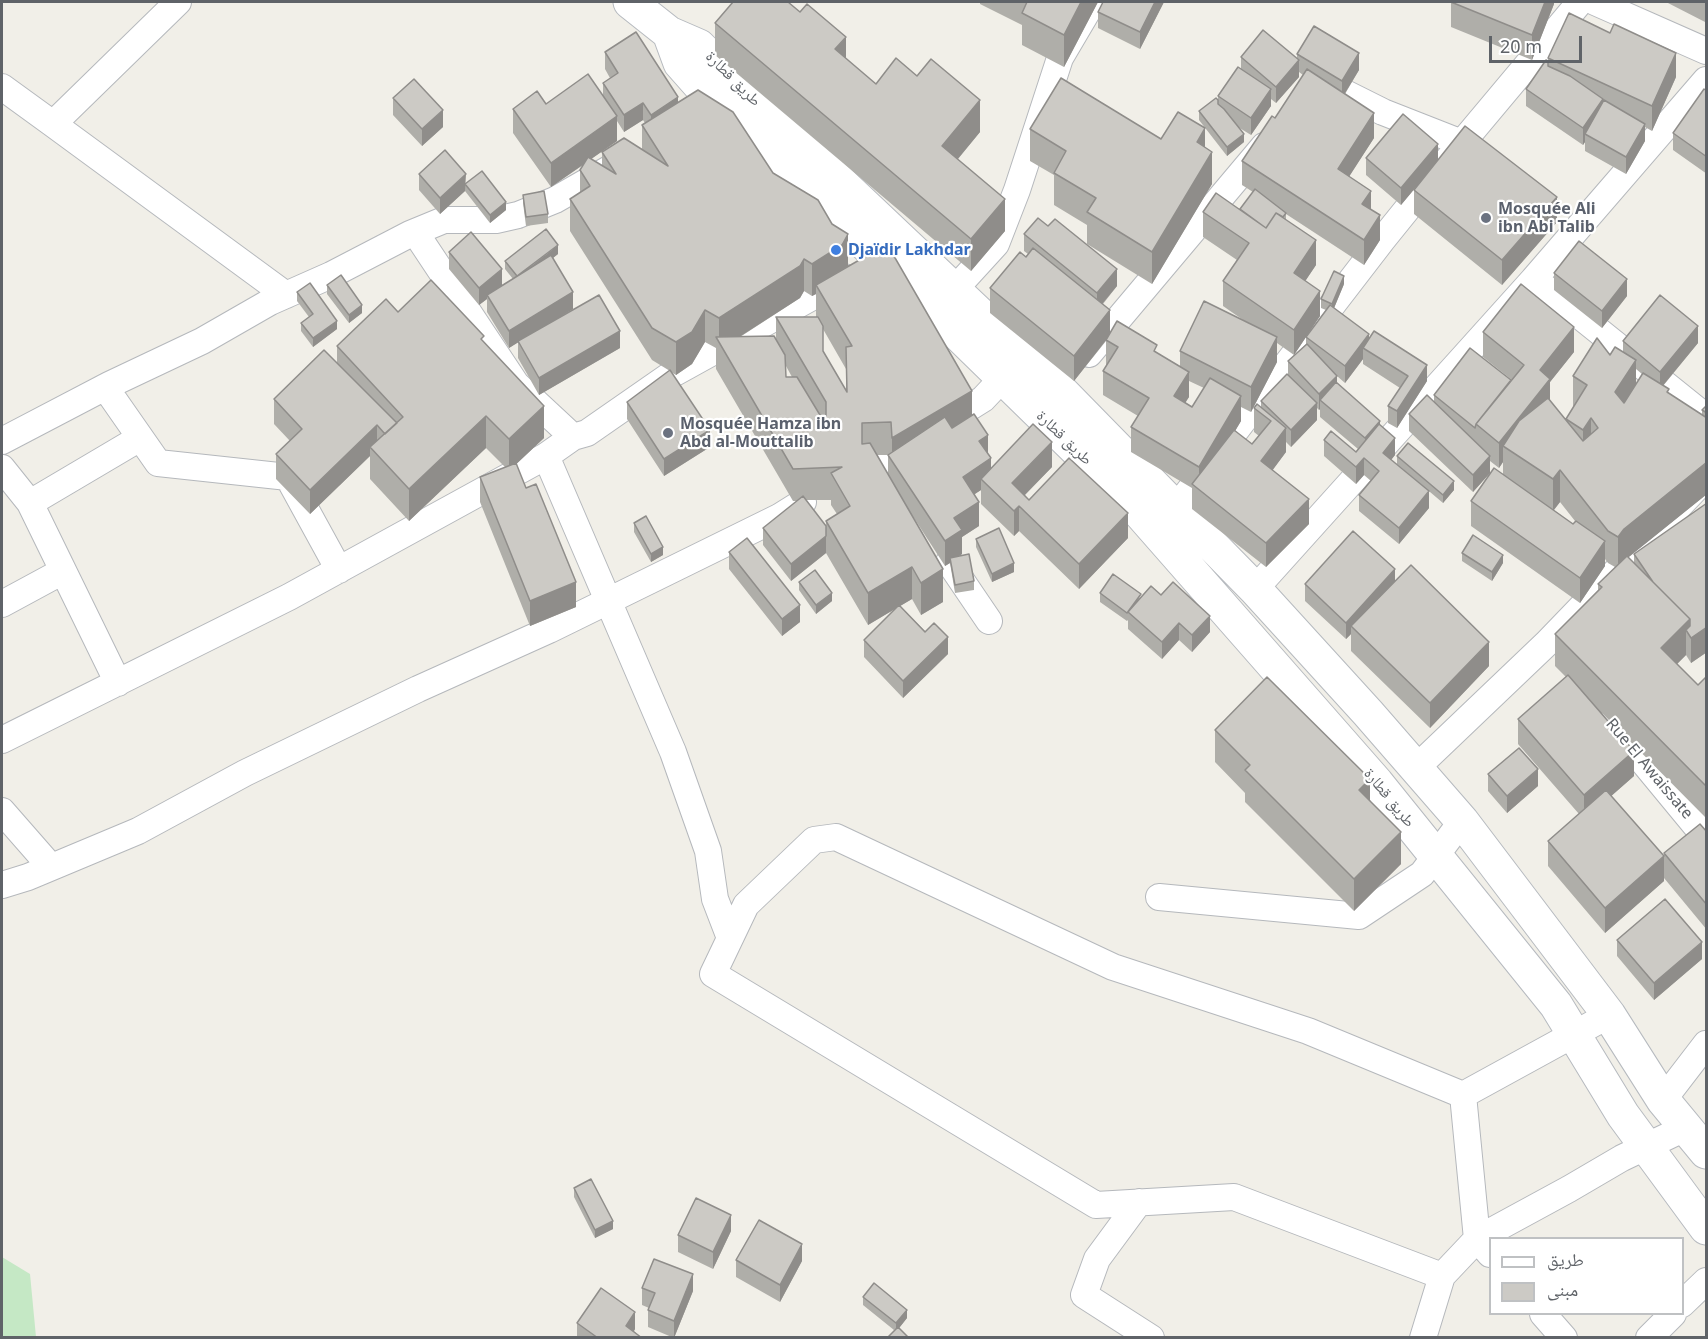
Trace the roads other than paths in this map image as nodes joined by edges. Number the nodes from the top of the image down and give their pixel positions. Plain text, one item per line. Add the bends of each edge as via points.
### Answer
1 (178, 2) edge
2 (630, 2) edge
3 (1093, 2) edge
4 (1580, 2) edge
5 (1608, 4) edge
6 (1707, 51) edge
7 (1707, 80) edge
8 (2, 87) edge
9 (53, 124) junction
10 (1462, 143) junction
11 (627, 159) edge
12 (415, 232) junction
13 (890, 248) junction
14 (1534, 279) junction
15 (954, 290) junction
16 (285, 296) junction
17 (1013, 367) junction
18 (105, 387) junction
19 (1059, 389) junction
20 (1707, 417) edge
21 (573, 437) junction
22 (140, 438) junction
23 (2, 441) edge
24 (546, 456) junction
25 (2, 468) edge
26 (1707, 478) edge
27 (30, 503) junction
28 (1176, 508) junction
29 (936, 541) edge
30 (339, 570) junction
31 (63, 571) junction
32 (1255, 589) junction
33 (608, 601) junction
34 (2, 604) edge
35 (989, 621) dead end
36 (1560, 662) junction
37 (118, 682) junction
38 (2, 740) edge
39 (1415, 769) junction
40 (2, 811) edge
41 (1462, 820) junction
42 (1707, 838) edge
43 (1436, 856) junction
44 (51, 867) junction
45 (2, 885) edge
46 (1159, 897) dead end
47 (730, 938) junction
48 (1609, 1016) junction
49 (1574, 1035) junction
50 (1707, 1044) edge
51 (1463, 1095) junction
52 (1663, 1100) junction
53 (1685, 1128) junction
54 (1646, 1147) junction
55 (1707, 1152) edge
56 (1139, 1202) junction
57 (1707, 1228) edge
58 (1497, 1237) edge
59 (1484, 1246) edge
60 (1442, 1275) junction
61 (1707, 1281) edge
62 (1684, 1303) edge
63 (1544, 1315) edge
64 (1672, 1315) edge
65 (1151, 1338) edge
66 (1423, 1338) edge
67 (1564, 1338) edge
68 (1649, 1338) edge

1 - 9 street
2 - 13 main road, طريق قطارة via 669,33 680,63 717,102
3 - 15 street via 1060,58 996,244
4 - 10 street
5 - 6 street
7 - 14 street
8 - 9 street
9 - 16 street
10 - 19 street via 1383,112 1329,85 1312,88
10 - 28 street
11 - 12 street via 562,210 496,220 444,220
12 - 16 street
12 - 21 street via 516,384
13 - 15 main road, طريق قطارة
13 - 17 main road, طريق قطارة
13 - 21 street via 812,297 662,366 587,433
14 - 20 street
14 - 32 street
15 - 17 main road, طريق قطارة
16 - 18 street
17 - 19 main road, طريق قطارة
17 - 33 street via 983,399 890,471 866,465 779,516
17 - 43 main road, طريق قطارة via 1377,783
18 - 22 street
18 - 23 street
19 - 28 main road, طريق قطارة
21 - 24 street
22 - 27 street
22 - 30 street via 158,463 288,477
24 - 30 street
24 - 33 street
25 - 27 street
26 - 36 street
27 - 31 street
28 - 32 main road, طريق قطارة
29 - 35 street
30 - 37 street
31 - 34 street
31 - 37 street
32 - 39 main road, طريق قطارة
33 - 44 street via 245,773 138,831
33 - 47 street via 673,752 708,851 715,899
36 - 39 street
36 - 42 street, Rue El Awaissate
37 - 38 street
39 - 41 main road, طريق قطارة
40 - 44 street
41 - 43 street
41 - 48 main road, طريق قطارة
43 - 46 street via 1422,874 1359,916
43 - 49 main road, طريق قطارة via 1556,1005
44 - 45 street
47 - 51 street via 746,905 814,840 836,837 1113,967 1308,1031
47 - 56 street via 713,974 1096,1205
48 - 49 street
48 - 52 main road, طريق قطارة
49 - 51 street
49 - 54 main road, طريق قطارة
50 - 52 street
51 - 59 street
52 - 53 main road, طريق قطارة
53 - 54 street
53 - 55 main road, طريق قطارة
54 - 57 main road, طريق قطارة
54 - 58 street via 1569,1189
56 - 60 street via 1234,1197
56 - 65 street via 1097,1259 1084,1295
59 - 60 street
60 - 66 street
61 - 62 street
63 - 67 street
64 - 68 street

